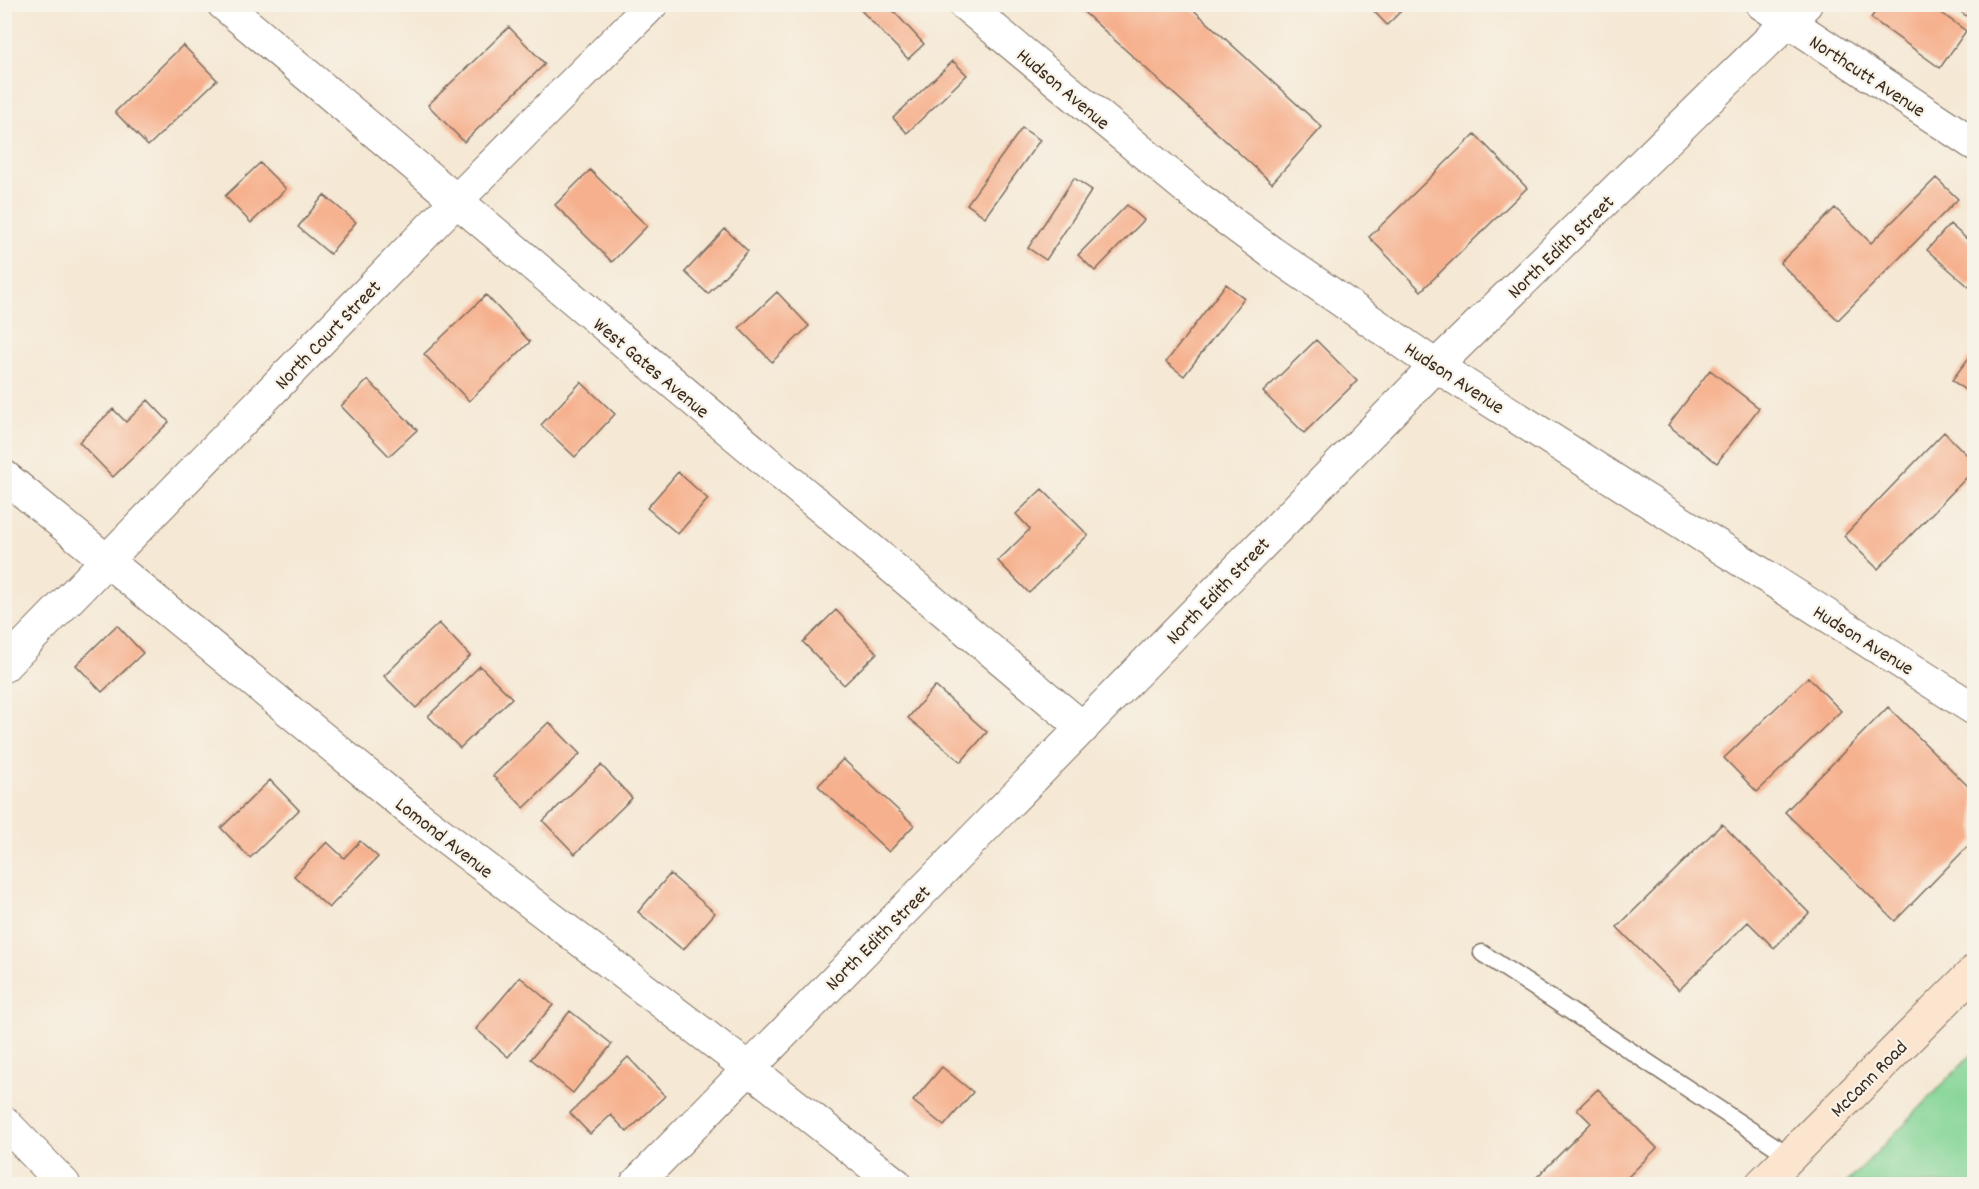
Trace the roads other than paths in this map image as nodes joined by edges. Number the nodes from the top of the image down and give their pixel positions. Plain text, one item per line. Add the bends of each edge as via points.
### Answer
1 (223, 4) edge
2 (652, 4) edge
3 (964, 4) edge
4 (1762, 4) edge
5 (1798, 14) edge
6 (1974, 144) edge
7 (456, 201) junction
8 (1436, 366) junction
9 (4, 476) edge
10 (108, 562) junction
11 (4, 666) edge
12 (1974, 709) edge
13 (1083, 728) junction
14 (1482, 953) dead end
15 (1974, 972) edge
16 (748, 1068) junction
17 (4, 1122) edge
18 (1790, 1156) junction
19 (64, 1185) edge
20 (636, 1185) edge
21 (896, 1185) edge
22 (1762, 1185) edge

1 - 7 street, West Gates Avenue
2 - 7 street, North Court Street
3 - 8 street, Hudson Avenue via 1198,198
4 - 5 street, Northcutt Avenue
5 - 6 street, Northcutt Avenue
5 - 8 street, North Edith Street
7 - 10 street, North Court Street
7 - 13 street, West Gates Avenue
8 - 12 street, Hudson Avenue
8 - 13 street, North Edith Street
9 - 10 street, Lomond Avenue
10 - 11 street, North Court Street
10 - 16 street, Lomond Avenue via 416,815
13 - 16 street, North Edith Street
14 - 18 lane
15 - 18 street, McCann Road
16 - 20 street, North Edith Street
16 - 21 street, Lomond Avenue
17 - 19 street
18 - 22 street, McCann Road

